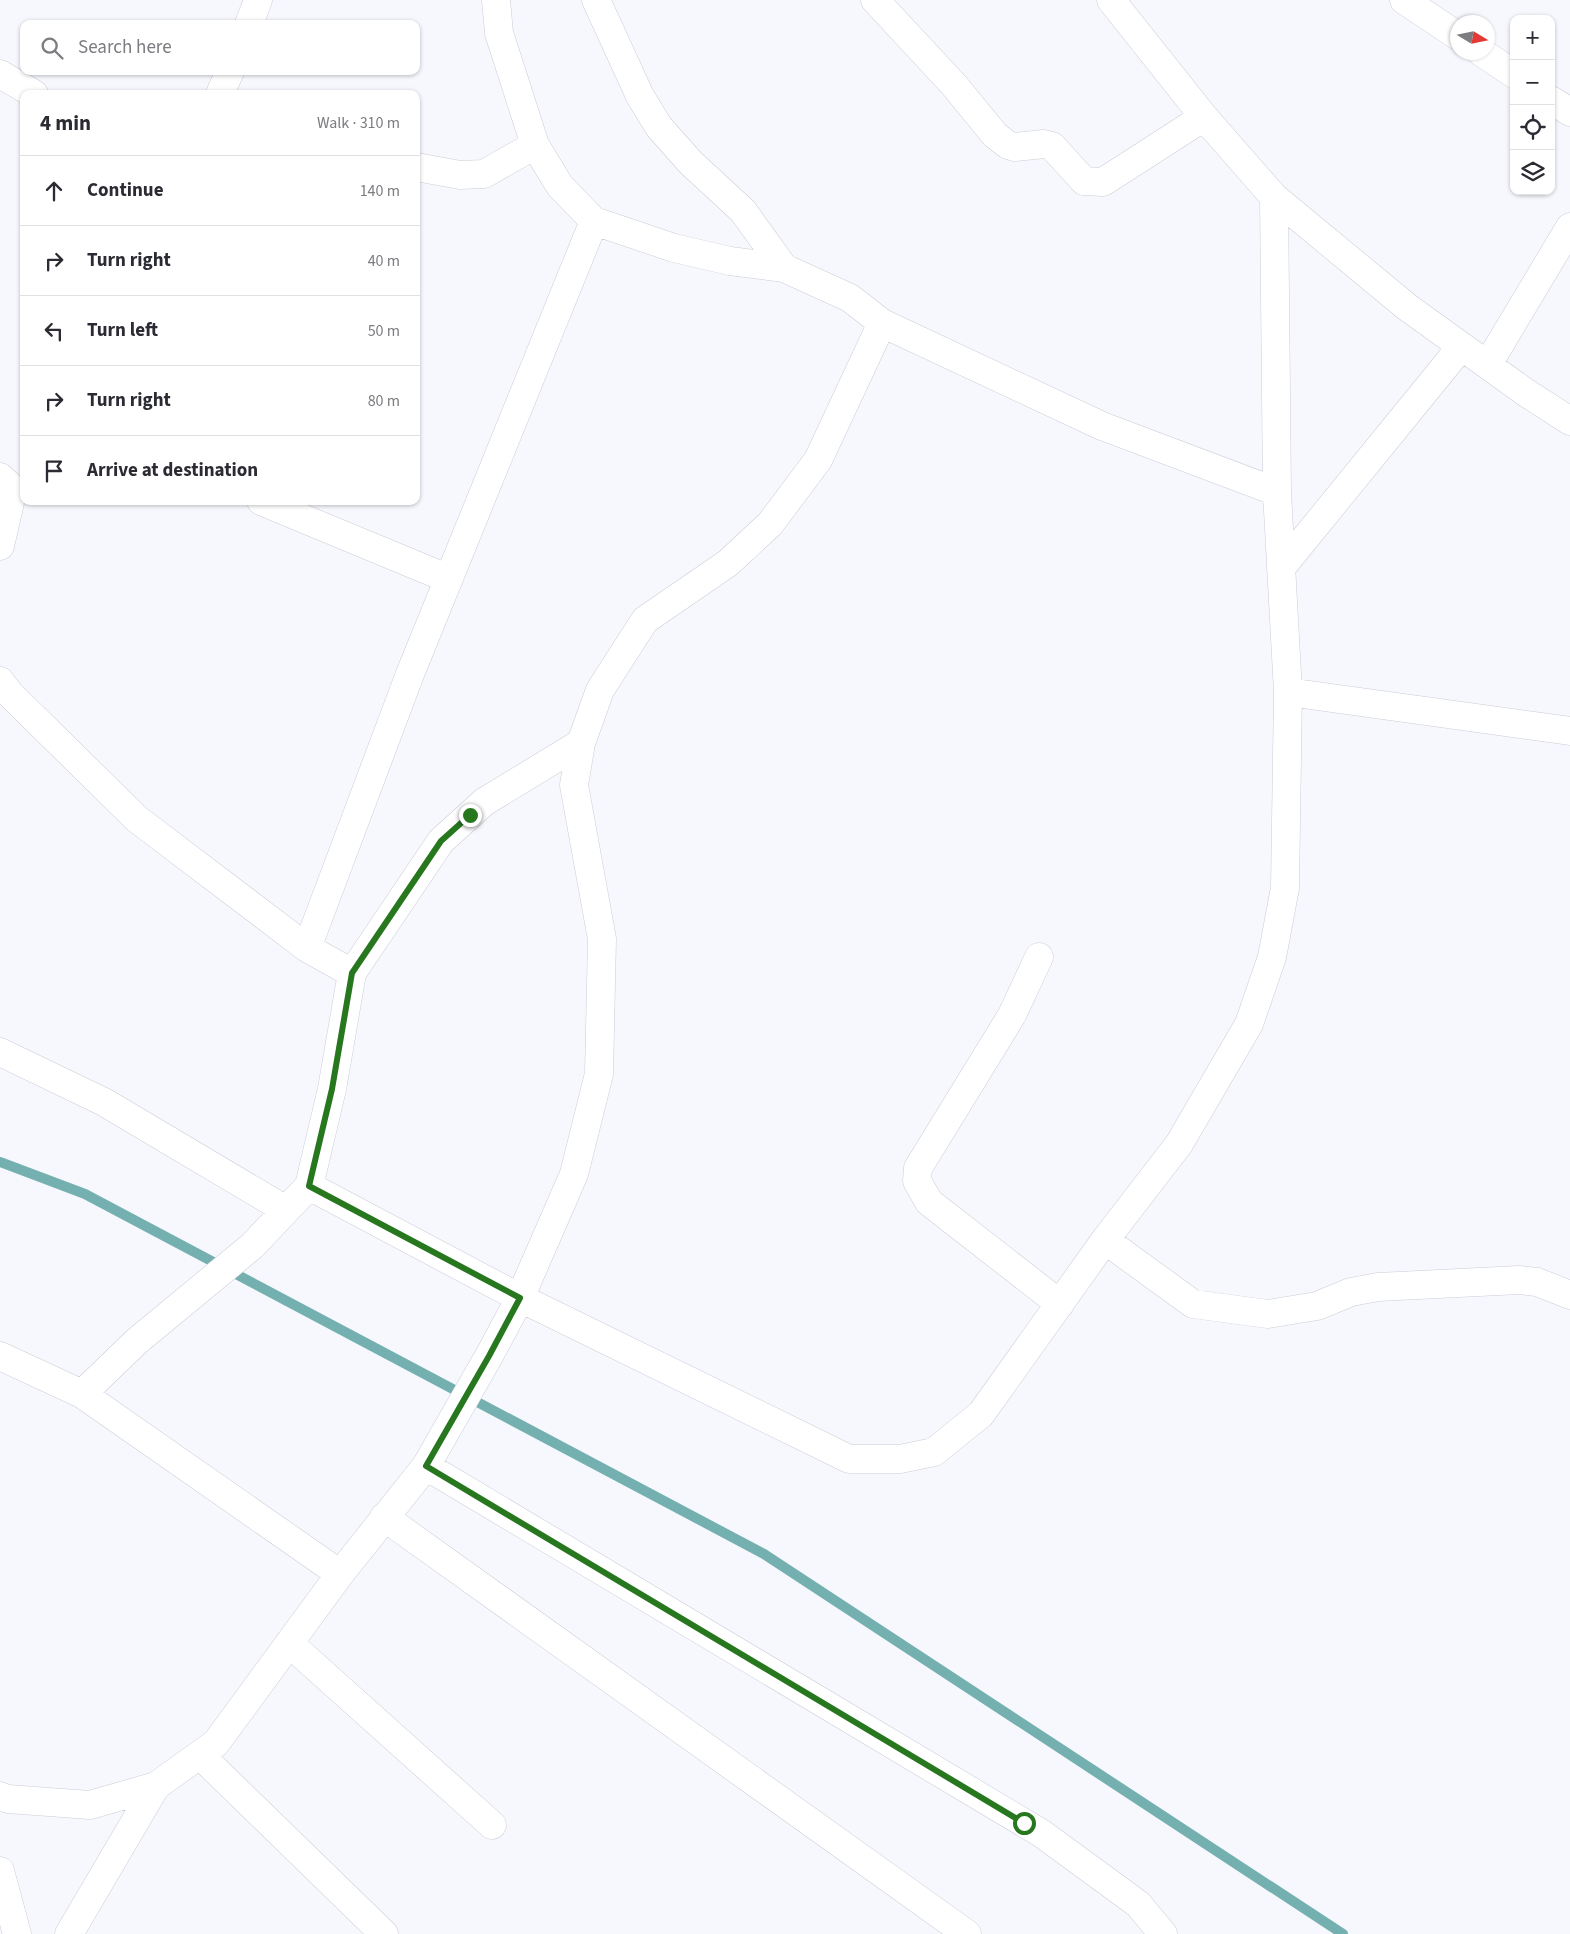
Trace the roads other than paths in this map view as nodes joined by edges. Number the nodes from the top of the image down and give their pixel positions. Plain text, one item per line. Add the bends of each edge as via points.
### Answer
1 (258, 0) edge
2 (496, 0) edge
3 (596, 0) edge
4 (875, 0) edge
5 (1111, 0) edge
6 (1404, 0) edge
7 (250, 20) edge
8 (1450, 31) edge
9 (1493, 60) edge
10 (1510, 71) edge
11 (0, 74) edge
12 (228, 75) edge
13 (27, 90) edge
14 (222, 90) edge
15 (1555, 103) edge
16 (1570, 112) edge
17 (1204, 117) junction
18 (535, 145) junction
19 (420, 168) edge
20 (1274, 197) junction
21 (594, 222) junction
22 (1570, 227) edge
23 (784, 268) junction
24 (882, 323) junction
25 (1461, 347) junction
26 (1488, 364) junction
27 (1570, 421) edge
28 (12, 481) edge
29 (1277, 492) junction
30 (271, 505) edge
31 (0, 546) edge
32 (1281, 568) junction
33 (449, 579) junction
34 (0, 681) edge
35 (1288, 692) junction
36 (1570, 731) edge
37 (581, 743) junction
38 (307, 948) junction
39 (1039, 957) dead end
40 (352, 973) junction
41 (0, 1052) edge
42 (309, 1186) junction
43 (286, 1210) junction
44 (1105, 1240) junction
45 (1570, 1295) edge
46 (520, 1298) junction
47 (1060, 1304) junction
48 (0, 1356) edge
49 (82, 1394) junction
50 (432, 1456) junction
51 (384, 1517) junction
52 (340, 1574) junction
53 (289, 1643) junction
54 (200, 1754) junction
55 (156, 1786) junction
56 (0, 1796) edge
57 (492, 1825) dead end
58 (0, 1871) edge
59 (951, 1929) edge
60 (17, 1934) edge
61 (69, 1934) edge
62 (384, 1934) edge
63 (1163, 1934) edge

1 - 7 street
2 - 18 street via 499,33
3 - 23 street via 640,96 659,127 743,211
4 - 17 street via 954,85 995,135 1015,147 1052,146 1084,181 1103,182
5 - 17 street
6 - 8 street
9 - 10 street
11 - 13 street
12 - 14 street
15 - 16 street
17 - 20 street
18 - 19 street via 484,174 460,175
18 - 21 street via 560,186
20 - 25 street via 1407,307
20 - 29 street
21 - 23 street via 674,248 730,261
21 - 33 street
22 - 26 street
23 - 24 street via 850,298
24 - 29 street via 1102,426
24 - 37 street via 818,460 770,524 728,563 645,620 600,690
25 - 26 street
25 - 32 street
26 - 27 street
28 - 31 street
29 - 32 street
30 - 33 street
32 - 35 street
33 - 38 street
34 - 38 street via 137,819
35 - 36 street
35 - 44 street via 1286,888 1272,957 1249,1024 1179,1144
37 - 40 street via 484,802 441,841
37 - 46 street via 574,785 602,939 599,1074 574,1174
38 - 40 street
39 - 47 street via 1012,1015 918,1168 917,1180 929,1202
40 - 42 street via 332,1089
41 - 43 street via 104,1102
42 - 43 street
42 - 46 street
43 - 49 street via 252,1246 137,1341
44 - 45 street via 1193,1304 1236,1311 1268,1314 1317,1306 1352,1292 1378,1287 1519,1280 1537,1282
44 - 47 street
46 - 47 street via 849,1459 900,1459 934,1452 981,1414
46 - 50 street
48 - 49 street
49 - 52 street
50 - 51 street
50 - 63 street via 1041,1833 1138,1904
51 - 52 street
51 - 59 street
52 - 53 street
53 - 54 street via 216,1743
53 - 57 street
54 - 55 street
54 - 62 street
55 - 56 street via 90,1805
55 - 61 street
58 - 60 street

